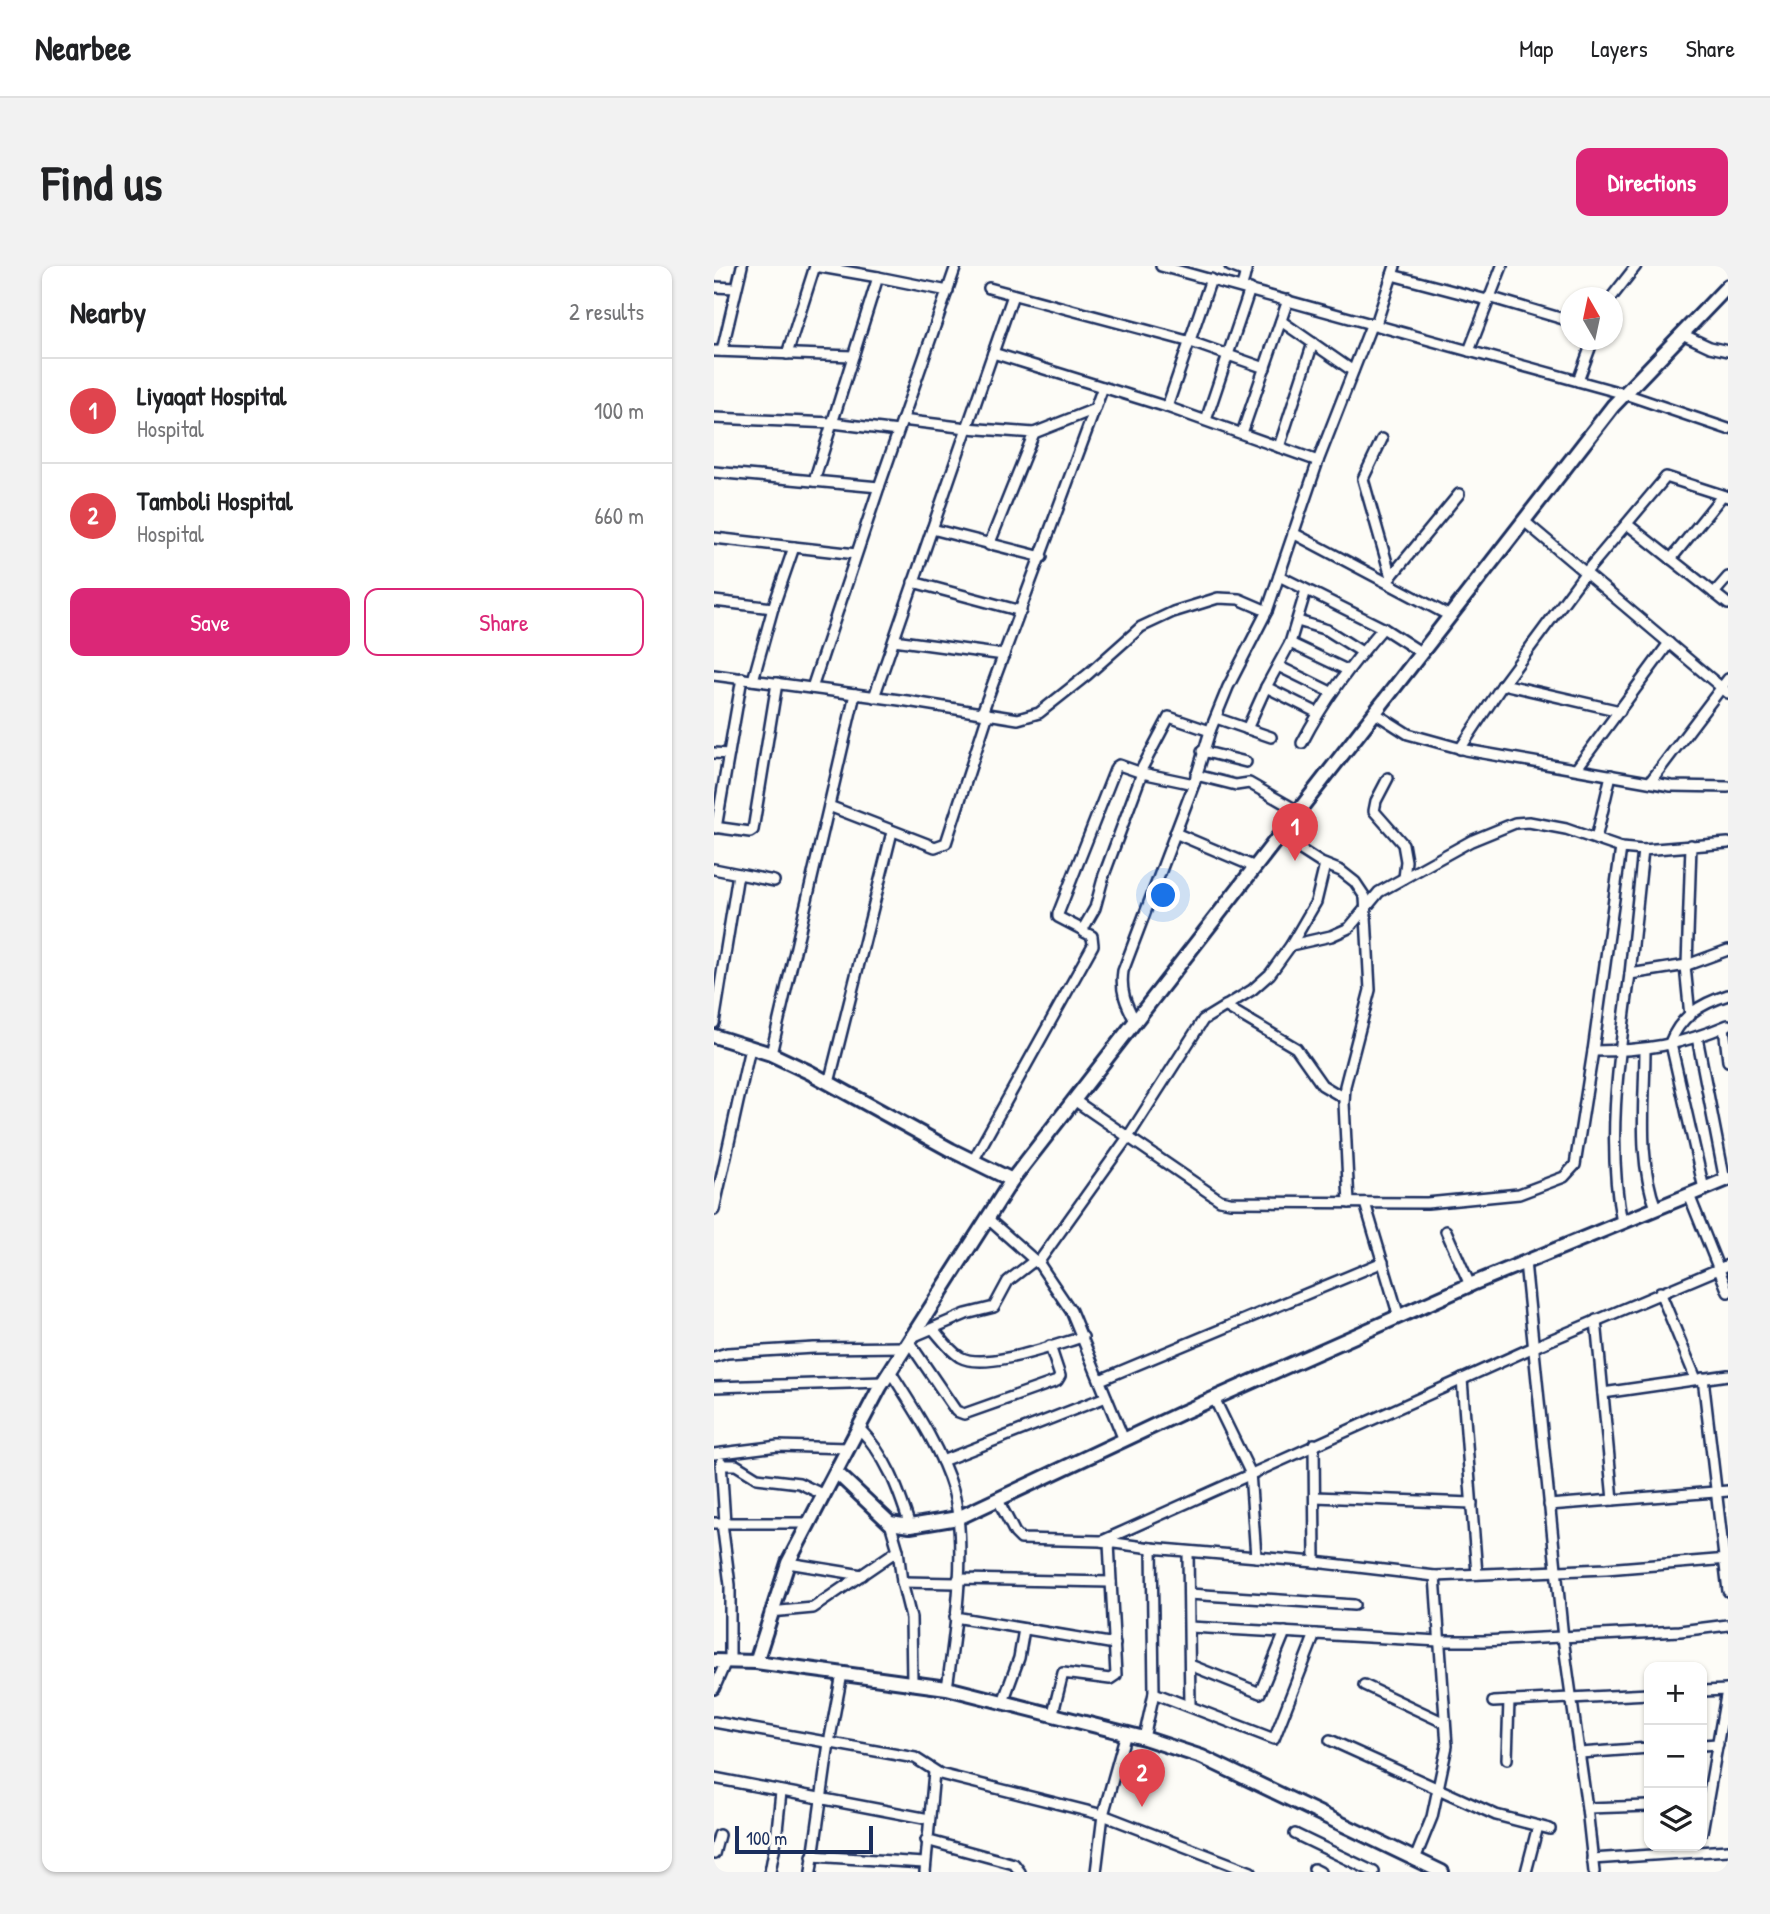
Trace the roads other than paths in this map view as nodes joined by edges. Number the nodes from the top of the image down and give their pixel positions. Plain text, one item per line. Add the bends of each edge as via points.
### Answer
1 (742, 266) edge
2 (815, 266) edge
3 (956, 266) edge
4 (1161, 266) edge
5 (1230, 266) edge
6 (1502, 266) edge
7 (1636, 266) edge
8 (1246, 269) edge
9 (1394, 270) edge
10 (878, 278) junction
11 (1211, 279) junction
12 (1728, 286) edge
13 (714, 287) edge
14 (1620, 287) edge
15 (736, 288) junction
16 (989, 288) dead end
17 (1246, 288) junction
18 (948, 291) junction
19 (1013, 295) junction
20 (1488, 298) junction
21 (1288, 299) junction
22 (1560, 318) edge
23 (1281, 321) junction
24 (1374, 324) junction
25 (1682, 334) junction
26 (1191, 342) junction
27 (1313, 344) junction
28 (1589, 350) edge
29 (718, 351) edge
30 (1469, 351) junction
31 (1728, 351) edge
32 (993, 353) junction
33 (786, 354) junction
34 (1229, 355) junction
35 (853, 356) junction
36 (1265, 368) junction
37 (1353, 372) junction
38 (1578, 381) junction
39 (1103, 387) junction
40 (1625, 394) junction
41 (1167, 407) junction
42 (1095, 409) junction
43 (714, 418) edge
44 (902, 420) junction
45 (1206, 420) junction
46 (834, 423) junction
47 (967, 428) junction
48 (1728, 429) edge
49 (898, 430) junction
50 (1034, 433) junction
51 (1242, 433) junction
52 (1382, 439) dead end
53 (1279, 447) junction
54 (1318, 461) junction
55 (714, 472) edge
56 (814, 481) junction
57 (879, 487) junction
58 (1459, 494) dead end
59 (1725, 496) edge
60 (1524, 521) junction
61 (1627, 524) junction
62 (932, 529) junction
63 (1293, 533) junction
64 (714, 538) edge
65 (989, 545) junction
66 (794, 547) junction
67 (856, 554) junction
68 (1042, 556) junction
69 (1671, 559) junction
70 (1586, 572) junction
71 (1279, 576) junction
72 (1728, 577) edge
73 (1389, 580) junction
74 (914, 582) junction
75 (1306, 590) junction
76 (1714, 593) junction
77 (714, 601) edge
78 (1728, 604) edge
79 (773, 608) junction
80 (1021, 611) junction
81 (1268, 611) junction
82 (1450, 616) junction
83 (1298, 621) junction
84 (1383, 628) junction
85 (894, 640) junction
86 (1290, 643) junction
87 (1669, 643) junction
88 (1362, 652) junction
89 (1422, 653) junction
90 (1004, 655) junction
91 (1278, 666) junction
92 (1347, 670) junction
93 (714, 675) edge
94 (742, 678) junction
95 (754, 680) junction
96 (776, 683) junction
97 (1503, 684) junction
98 (1726, 686) edge
99 (1266, 687) junction
100 (812, 688) junction
101 (1331, 692) junction
102 (855, 694) junction
103 (874, 696) junction
104 (1620, 711) junction
105 (1318, 713) junction
106 (1375, 713) junction
107 (985, 714) junction
108 (1216, 718) junction
109 (1247, 729) junction
110 (1210, 731) junction
111 (1272, 737) dead end
112 (1302, 743) dead end
113 (1460, 749) junction
114 (1202, 751) junction
115 (714, 753) edge
116 (729, 754) junction
117 (1246, 762) dead end
118 (1577, 768) junction
119 (1141, 773) junction
120 (1611, 775) junction
121 (1388, 778) dead end
122 (1195, 780) junction
123 (1650, 782) junction
124 (1726, 784) edge
125 (830, 806) junction
126 (1298, 811) junction
127 (715, 827) edge
128 (892, 832) junction
129 (1175, 833) junction
130 (1279, 836) junction
131 (1596, 839) junction
132 (1728, 843) edge
133 (1691, 845) junction
134 (1621, 848) junction
135 (1643, 850) junction
136 (1325, 865) junction
137 (1255, 867) junction
138 (714, 869) edge
139 (738, 874) junction
140 (1404, 878) junction
141 (774, 881) dead end
142 (1367, 907) junction
143 (1083, 930) junction
144 (1291, 945) junction
145 (1728, 950) edge
146 (1686, 965) junction
147 (1630, 974) junction
148 (1728, 995) edge
149 (1225, 1006) junction
150 (1690, 1016) junction
151 (1136, 1021) junction
152 (714, 1023) edge
153 (1726, 1026) edge
154 (714, 1036) edge
155 (1697, 1037) junction
156 (1670, 1044) junction
157 (750, 1048) junction
158 (1644, 1049) junction
159 (1593, 1051) junction
160 (1620, 1051) junction
161 (771, 1054) junction
162 (1728, 1061) edge
163 (829, 1083) junction
164 (1344, 1098) junction
165 (1074, 1100) junction
166 (1128, 1137) junction
167 (973, 1161) junction
168 (1012, 1180) junction
169 (1726, 1180) edge
170 (1704, 1189) junction
171 (715, 1195) edge
172 (1689, 1195) junction
173 (1349, 1203) junction
174 (1365, 1203) junction
175 (1656, 1209) junction
176 (714, 1210) edge
177 (987, 1218) junction
178 (1622, 1223) junction
179 (1446, 1231) dead end
180 (1036, 1261) junction
181 (1382, 1262) junction
182 (1525, 1262) junction
183 (1723, 1267) edge
184 (1470, 1285) junction
185 (1660, 1292) junction
186 (1728, 1292) edge
187 (1399, 1317) junction
188 (1596, 1320) junction
189 (933, 1329) junction
190 (1083, 1338) junction
191 (909, 1342) junction
192 (1050, 1346) junction
193 (1534, 1347) junction
194 (714, 1357) edge
195 (1728, 1375) edge
196 (887, 1377) junction
197 (1462, 1379) junction
198 (1699, 1379) junction
199 (1100, 1380) junction
200 (714, 1387) edge
201 (1603, 1393) junction
202 (1106, 1397) junction
203 (1214, 1398) junction
204 (859, 1428) junction
205 (1124, 1440) junction
206 (1314, 1444) junction
207 (848, 1448) junction
208 (717, 1453) edge
209 (942, 1461) junction
210 (721, 1465) junction
211 (836, 1472) junction
212 (1250, 1472) junction
213 (1717, 1492) junction
214 (1728, 1492) edge
215 (824, 1495) junction
216 (1315, 1497) junction
217 (998, 1500) junction
218 (1613, 1500) junction
219 (1472, 1503) junction
220 (1549, 1505) junction
221 (958, 1518) junction
222 (809, 1522) junction
223 (721, 1523) edge
224 (890, 1523) junction
225 (910, 1525) junction
226 (1105, 1542) junction
227 (1152, 1548) junction
228 (898, 1550) junction
229 (1188, 1552) junction
230 (1256, 1557) junction
231 (1726, 1559) edge
232 (1315, 1562) junction
233 (788, 1563) junction
234 (1556, 1571) junction
235 (1477, 1574) junction
236 (862, 1575) junction
237 (1435, 1576) junction
238 (958, 1581) junction
239 (902, 1582) junction
240 (1111, 1582) junction
241 (1728, 1591) edge
242 (1189, 1594) junction
243 (1354, 1605) dead end
244 (770, 1612) junction
245 (955, 1617) junction
246 (1727, 1625) edge
247 (1189, 1628) junction
248 (1024, 1629) junction
249 (1285, 1632) junction
250 (1315, 1634) junction
251 (1728, 1636) edge
252 (1563, 1638) junction
253 (1439, 1641) junction
254 (1115, 1644) junction
255 (723, 1661) edge
256 (756, 1662) junction
257 (1190, 1665) junction
258 (842, 1674) junction
259 (912, 1682) junction
260 (1364, 1685) dead end
261 (947, 1688) junction
262 (714, 1689) edge
263 (1727, 1690) edge
264 (1707, 1691) edge
265 (1154, 1693) junction
266 (1644, 1694) edge
267 (1572, 1699) junction
268 (1509, 1701) junction
269 (1003, 1702) junction
270 (1493, 1702) dead end
271 (1190, 1706) junction
272 (1053, 1713) junction
273 (714, 1722) edge
274 (1445, 1723) junction
275 (1126, 1733) junction
276 (1144, 1738) junction
277 (1330, 1740) dead end
278 (829, 1743) junction
279 (1717, 1744) junction
280 (1707, 1745) edge
281 (1644, 1748) edge
282 (1580, 1753) junction
283 (1507, 1759) dead end
284 (934, 1772) junction
285 (714, 1778) edge
286 (1438, 1789) junction
287 (780, 1791) junction
288 (1707, 1795) edge
289 (821, 1800) junction
290 (1644, 1806) edge
291 (1587, 1808) junction
292 (1103, 1815) junction
293 (929, 1819) junction
294 (1538, 1826) junction
295 (1550, 1829) dead end
296 (1295, 1834) dead end
297 (719, 1835) dead end
298 (926, 1840) junction
299 (1707, 1849) edge
300 (1728, 1850) edge
301 (1674, 1851) edge
302 (714, 1854) edge
303 (812, 1856) junction
304 (1592, 1858) junction
305 (1415, 1859) junction
306 (924, 1868) edge
307 (1245, 1871) edge
308 (770, 1872) edge
309 (811, 1872) edge
310 (1020, 1872) edge
311 (1096, 1872) edge
312 (1374, 1872) edge
313 (1442, 1872) edge
314 (1525, 1872) edge
315 (1594, 1872) edge

1 - 15 street
2 - 10 street
2 - 33 street
3 - 18 street
4 - 11 street
5 - 8 street
6 - 20 street
7 - 14 street
8 - 17 street
9 - 20 street
9 - 24 street
10 - 18 street
10 - 35 street
11 - 17 street
11 - 26 street
12 - 25 street
13 - 15 street
15 - 29 street
16 - 19 street
17 - 21 street
17 - 34 street
18 - 44 street
19 - 26 street
19 - 32 street
20 - 22 street
20 - 30 street
21 - 23 street
21 - 24 street
23 - 27 street
23 - 36 street
24 - 30 street
24 - 37 street
25 - 31 street
25 - 40 street
26 - 34 street
26 - 41 street
27 - 37 street
27 - 53 street
28 - 38 street
29 - 33 street
30 - 38 street
32 - 39 street
32 - 47 street
33 - 35 street
34 - 36 street
34 - 45 street
35 - 46 street
36 - 51 street
37 - 54 street
38 - 40 street
39 - 41 street
39 - 42 street
40 - 48 street
40 - 60 street
41 - 45 street
42 - 50 street
42 - 68 street
43 - 46 street
44 - 47 street
44 - 49 street
45 - 51 street
46 - 49 street
46 - 56 street
47 - 50 street
47 - 62 street
49 - 57 street
50 - 65 street
51 - 53 street
52 - 73 street via 1363,479
53 - 54 street
54 - 63 street
55 - 56 street
56 - 57 street
57 - 67 street
58 - 73 street
59 - 61 street via 1666,477
59 - 69 street
60 - 70 street
60 - 82 street
61 - 69 street
61 - 70 street
62 - 65 street
62 - 74 street
63 - 71 street
63 - 73 street
64 - 66 street
65 - 68 street
66 - 67 street
66 - 79 street
67 - 100 street
68 - 80 street
69 - 76 street
70 - 87 street
70 - 97 street
71 - 75 street
71 - 81 street
72 - 76 street
73 - 82 street
74 - 80 street
74 - 85 street
75 - 83 street
75 - 84 street
76 - 78 street
77 - 79 street
79 - 95 street
80 - 90 street
81 - 107 street via 1239,599 1217,598 1173,612 1141,627 1039,713 1018,719
81 - 108 street
82 - 89 street
83 - 86 street
83 - 88 street via 1326,630
84 - 88 street
84 - 89 street
85 - 90 street
85 - 103 street
86 - 91 street
86 - 92 street
87 - 98 street
87 - 104 street
88 - 92 street
89 - 106 street
90 - 107 street
91 - 99 street
91 - 101 street
92 - 101 street
93 - 94 street
94 - 95 street
94 - 116 street
95 - 96 street
96 - 100 street
96 - 127 street via 753,830
97 - 104 street
97 - 113 street
98 - 123 street
99 - 105 street
99 - 109 street
100 - 102 street
101 - 105 street
102 - 103 street
102 - 125 street
103 - 107 street
104 - 118 street
105 - 112 street
106 - 113 street via 1408,734
106 - 126 street
107 - 128 street via 946,843 935,847
108 - 109 street
108 - 110 street
109 - 111 street
110 - 114 street
110 - 119 street via 1169,717
113 - 118 street
114 - 117 street
114 - 122 street
115 - 116 street
116 - 127 street
118 - 120 street
119 - 122 street
119 - 143 street via 1095,908
119 - 143 street via 1116,767 1058,914
120 - 123 street
120 - 131 street
121 - 140 street via 1374,811 1403,844
122 - 126 street via 1249,783
122 - 129 street
123 - 124 street
125 - 128 street
125 - 161 street
126 - 130 street
128 - 163 street
129 - 137 street
129 - 151 street via 1123,971 1125,1001
130 - 136 street
130 - 137 street
131 - 134 street
131 - 140 street via 1566,829 1515,823
132 - 133 street
133 - 135 street
133 - 146 street
134 - 135 street
134 - 159 street
135 - 147 street
136 - 142 street via 1355,882
136 - 144 street via 1316,902
137 - 151 street
138 - 139 street
139 - 141 street
139 - 152 street
140 - 142 street via 1379,892
142 - 144 street via 1340,933
142 - 164 street via 1370,990
143 - 167 street via 1092,936 1093,945
144 - 149 street via 1270,974
145 - 146 street
146 - 147 street
146 - 150 street
147 - 160 street
148 - 150 street via 1705,1003
149 - 164 street via 1297,1048 1322,1085
149 - 166 street via 1203,1020
150 - 156 street via 1677,1027
151 - 165 street
153 - 155 street
153 - 162 street
154 - 157 street
155 - 156 street
155 - 169 street
156 - 158 street
156 - 170 street
157 - 161 street
157 - 171 street
158 - 160 street
158 - 175 street via 1646,1167
159 - 160 street
159 - 174 street via 1575,1165 1564,1177 1519,1194 1427,1203
160 - 178 street via 1614,1146
161 - 163 street
163 - 167 street
164 - 173 street
165 - 166 street
165 - 168 street
166 - 173 street via 1220,1200
166 - 180 street
167 - 168 street
168 - 177 street
169 - 170 street
170 - 172 street
171 - 176 street
172 - 175 street
172 - 183 street
173 - 174 street
174 - 181 street
175 - 178 street
177 - 180 street
177 - 191 street
178 - 182 street
179 - 184 street
180 - 189 street via 1008,1281 994,1307
180 - 190 street via 1071,1311
181 - 187 street
181 - 199 street
182 - 184 street
182 - 193 street
183 - 185 street
183 - 186 street
184 - 187 street
185 - 188 street
185 - 198 street
187 - 203 street
188 - 193 street
188 - 201 street
189 - 191 street
189 - 192 street via 953,1352 977,1362
190 - 192 street
190 - 199 street
191 - 192 street via 956,1411 964,1414 1057,1381 1060,1376
191 - 194 street
191 - 196 street
193 - 197 street
193 - 220 street
195 - 198 street
196 - 200 street
196 - 204 street
196 - 209 street via 925,1428
197 - 206 street
197 - 219 street
198 - 201 street
198 - 213 street
199 - 202 street
201 - 218 street
202 - 205 street
202 - 209 street
203 - 205 street
203 - 212 street
204 - 207 street
204 - 225 street via 884,1458
205 - 217 street
206 - 212 street
206 - 216 street
207 - 208 street via 778,1446
207 - 211 street
208 - 210 street
209 - 221 street
210 - 215 street via 736,1465 757,1478 799,1483
210 - 223 street
211 - 215 street
211 - 224 street
212 - 226 street
212 - 230 street
213 - 214 street
213 - 218 street
213 - 231 street
215 - 222 street
216 - 219 street
216 - 232 street
217 - 221 street
217 - 226 street via 1018,1538
218 - 220 street
219 - 235 street
220 - 234 street
221 - 225 street
221 - 238 street
222 - 223 street
222 - 233 street
223 - 255 street via 730,1585
224 - 225 street
224 - 228 street
226 - 227 street
226 - 240 street
227 - 229 street
227 - 265 street
228 - 236 street
228 - 239 street
229 - 230 street
229 - 242 street
230 - 232 street
231 - 234 street
231 - 241 street
232 - 237 street
233 - 236 street
233 - 244 street
234 - 235 street
234 - 252 street
235 - 237 street
236 - 244 street via 813,1608
237 - 253 street
238 - 239 street
238 - 240 street
238 - 245 street
239 - 259 street via 911,1618
240 - 254 street
242 - 243 street
242 - 247 street
244 - 256 street
245 - 248 street
245 - 261 street
246 - 251 street
246 - 252 street
247 - 249 street
247 - 257 street
248 - 254 street
248 - 269 street
249 - 250 street
249 - 257 street via 1260,1693
250 - 253 street
250 - 271 street via 1274,1739
252 - 253 street
252 - 267 street
253 - 274 street
254 - 272 street via 1114,1678 1063,1673
255 - 256 street
255 - 262 street
256 - 258 street
257 - 271 street
258 - 259 street
258 - 278 street
259 - 261 street
260 - 274 street
261 - 269 street
263 - 264 street
263 - 279 street
265 - 271 street
265 - 276 street
266 - 267 street
267 - 268 street
267 - 282 street
268 - 270 street
268 - 283 street
269 - 272 street
272 - 275 street
273 - 278 street
274 - 286 street via 1447,1746
275 - 276 street
275 - 292 street
276 - 305 street via 1202,1757
277 - 286 street
278 - 284 street via 915,1758
278 - 289 street
279 - 280 street
279 - 288 street
281 - 282 street
282 - 291 street
284 - 292 street
284 - 293 street
285 - 287 street
286 - 294 street via 1496,1815
286 - 305 street
287 - 289 street
287 - 308 street
289 - 293 street
289 - 303 street
290 - 291 street
291 - 304 street
292 - 307 street
292 - 311 street
293 - 298 street
294 - 295 street
294 - 314 street
296 - 312 street
297 - 302 street
298 - 306 street
298 - 310 street via 1014,1864
299 - 300 street
301 - 304 street
303 - 306 street
303 - 309 street
304 - 315 street
305 - 313 street

